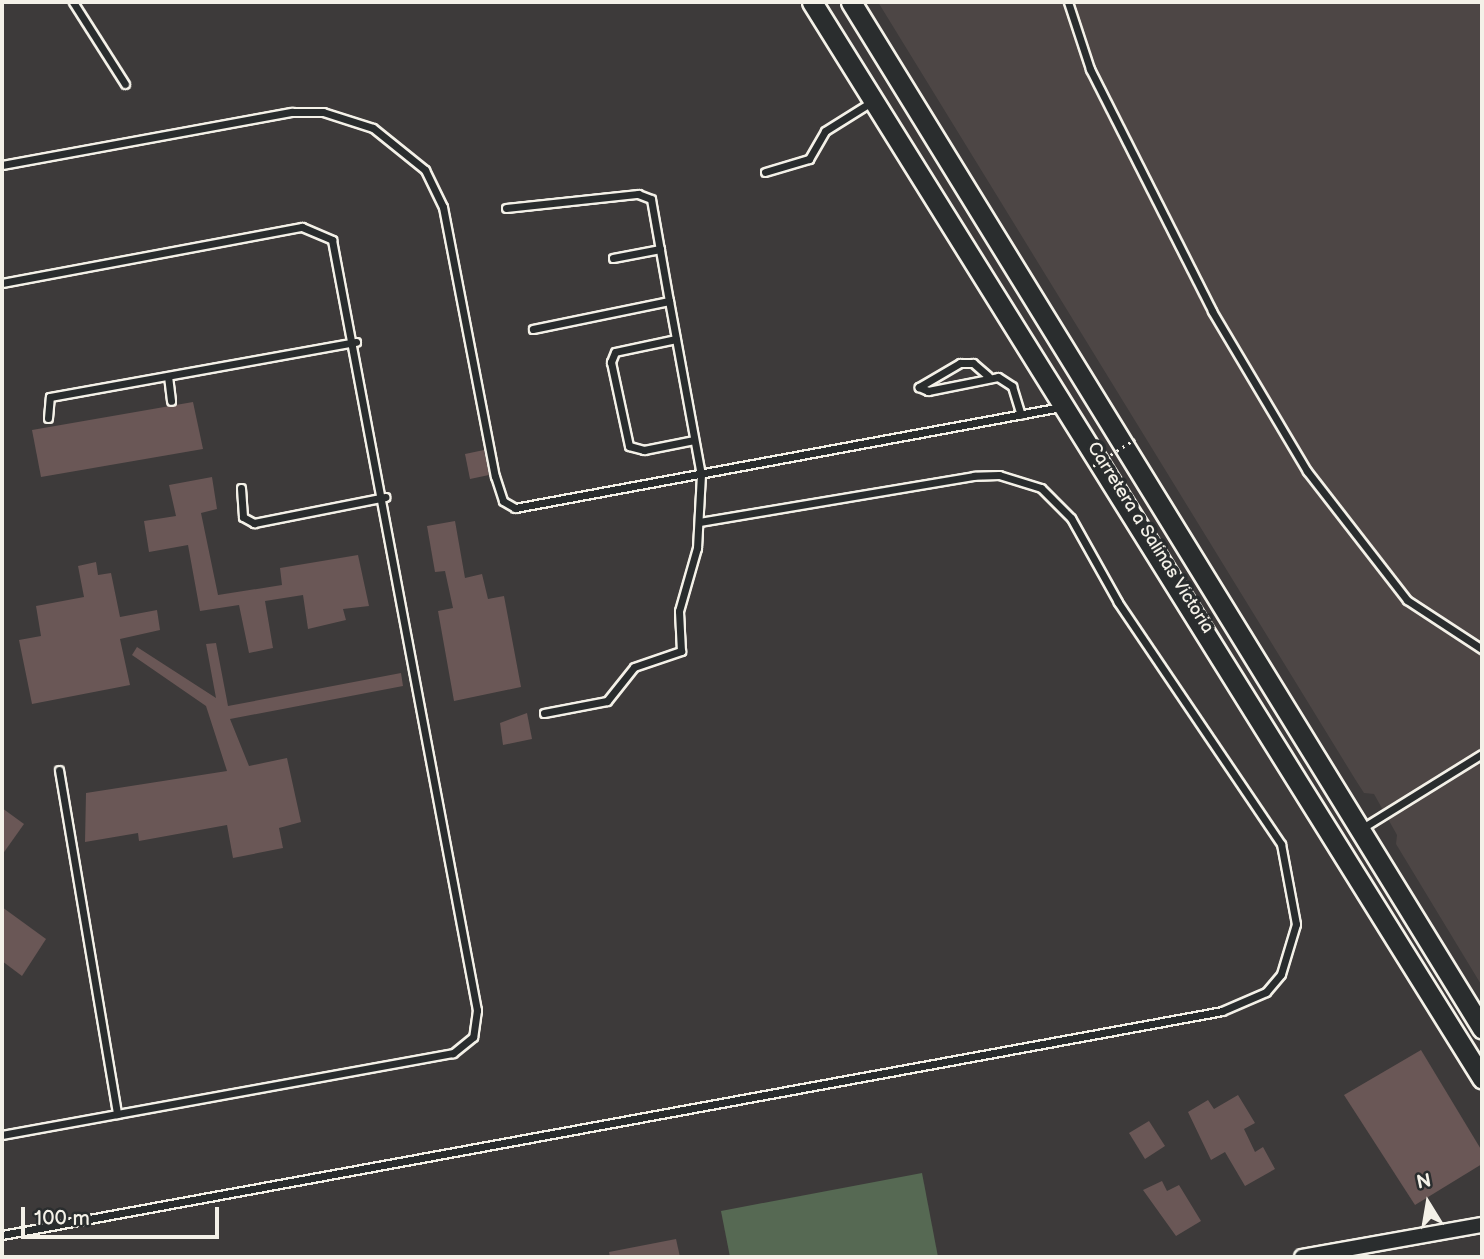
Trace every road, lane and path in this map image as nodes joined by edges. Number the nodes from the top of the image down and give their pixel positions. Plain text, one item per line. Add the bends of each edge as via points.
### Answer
1 (74, 2) edge
2 (812, 2) edge
3 (851, 2) edge
4 (1068, 2) edge
5 (125, 84) dead end
6 (873, 101) junction
7 (2, 164) edge
8 (765, 172) dead end
9 (506, 208) dead end
10 (660, 249) junction
11 (613, 258) dead end
12 (2, 282) edge
13 (669, 301) junction
14 (533, 329) dead end
15 (676, 339) junction
16 (356, 342) junction
17 (168, 376) junction
18 (988, 376) junction
19 (171, 401) dead end
20 (1069, 406) junction
21 (1021, 415) junction
22 (48, 418) dead end
23 (1135, 439) dead end
24 (694, 440) junction
25 (1093, 466) dead end
26 (701, 475) junction
27 (241, 488) dead end
28 (385, 497) junction
29 (701, 522) junction
30 (1482, 649) edge
31 (544, 713) dead end
32 (1482, 754) edge
33 (59, 769) dead end
34 (1359, 829) junction
35 (1482, 1028) edge
36 (1482, 1078) edge
37 (117, 1114) junction
38 (2, 1135) edge
39 (1482, 1224) edge
40 (2, 1235) edge
41 (1362, 1252) edge
42 (1302, 1257) edge

1 - 5 lane
2 - 6 main road, Carretera a Salinas Victoria
3 - 34 main road, Carretera a Salinas Victoria
4 - 30 lane via 1090,69 1212,310 1307,471 1407,600
6 - 8 lane via 825,131 809,159
6 - 20 main road, Carretera a Salinas Victoria
7 - 26 lane via 292,112 323,112 373,128 425,170 443,207 503,501 523,509
9 - 10 lane via 645,194
10 - 11 lane
10 - 13 lane
12 - 16 lane via 313,228 325,232 337,250
13 - 14 lane
13 - 15 lane
15 - 24 lane
15 - 24 lane via 615,352 611,362 629,446 644,450
16 - 17 lane
16 - 28 lane
17 - 19 lane
17 - 22 lane via 50,397
18 - 18 lane via 928,391 919,387 960,363 973,363
18 - 21 lane via 1012,386
20 - 21 lane
20 - 36 main road, Carretera a Salinas Victoria
21 - 26 lane
23 - 25 path, bridge
24 - 26 lane
26 - 29 lane
27 - 28 lane via 243,517 254,523
28 - 37 lane via 460,905 477,1010 474,1037 453,1053
29 - 31 lane via 679,611 681,651 634,667 607,701
29 - 40 lane via 974,477 1020,479 1049,495 1071,518 1118,602 1281,844 1296,924 1280,974 1266,992 1222,1011
32 - 34 lane
33 - 37 lane
34 - 35 main road, Carretera a Salinas Victoria
37 - 38 lane
39 - 41 street
41 - 42 street

